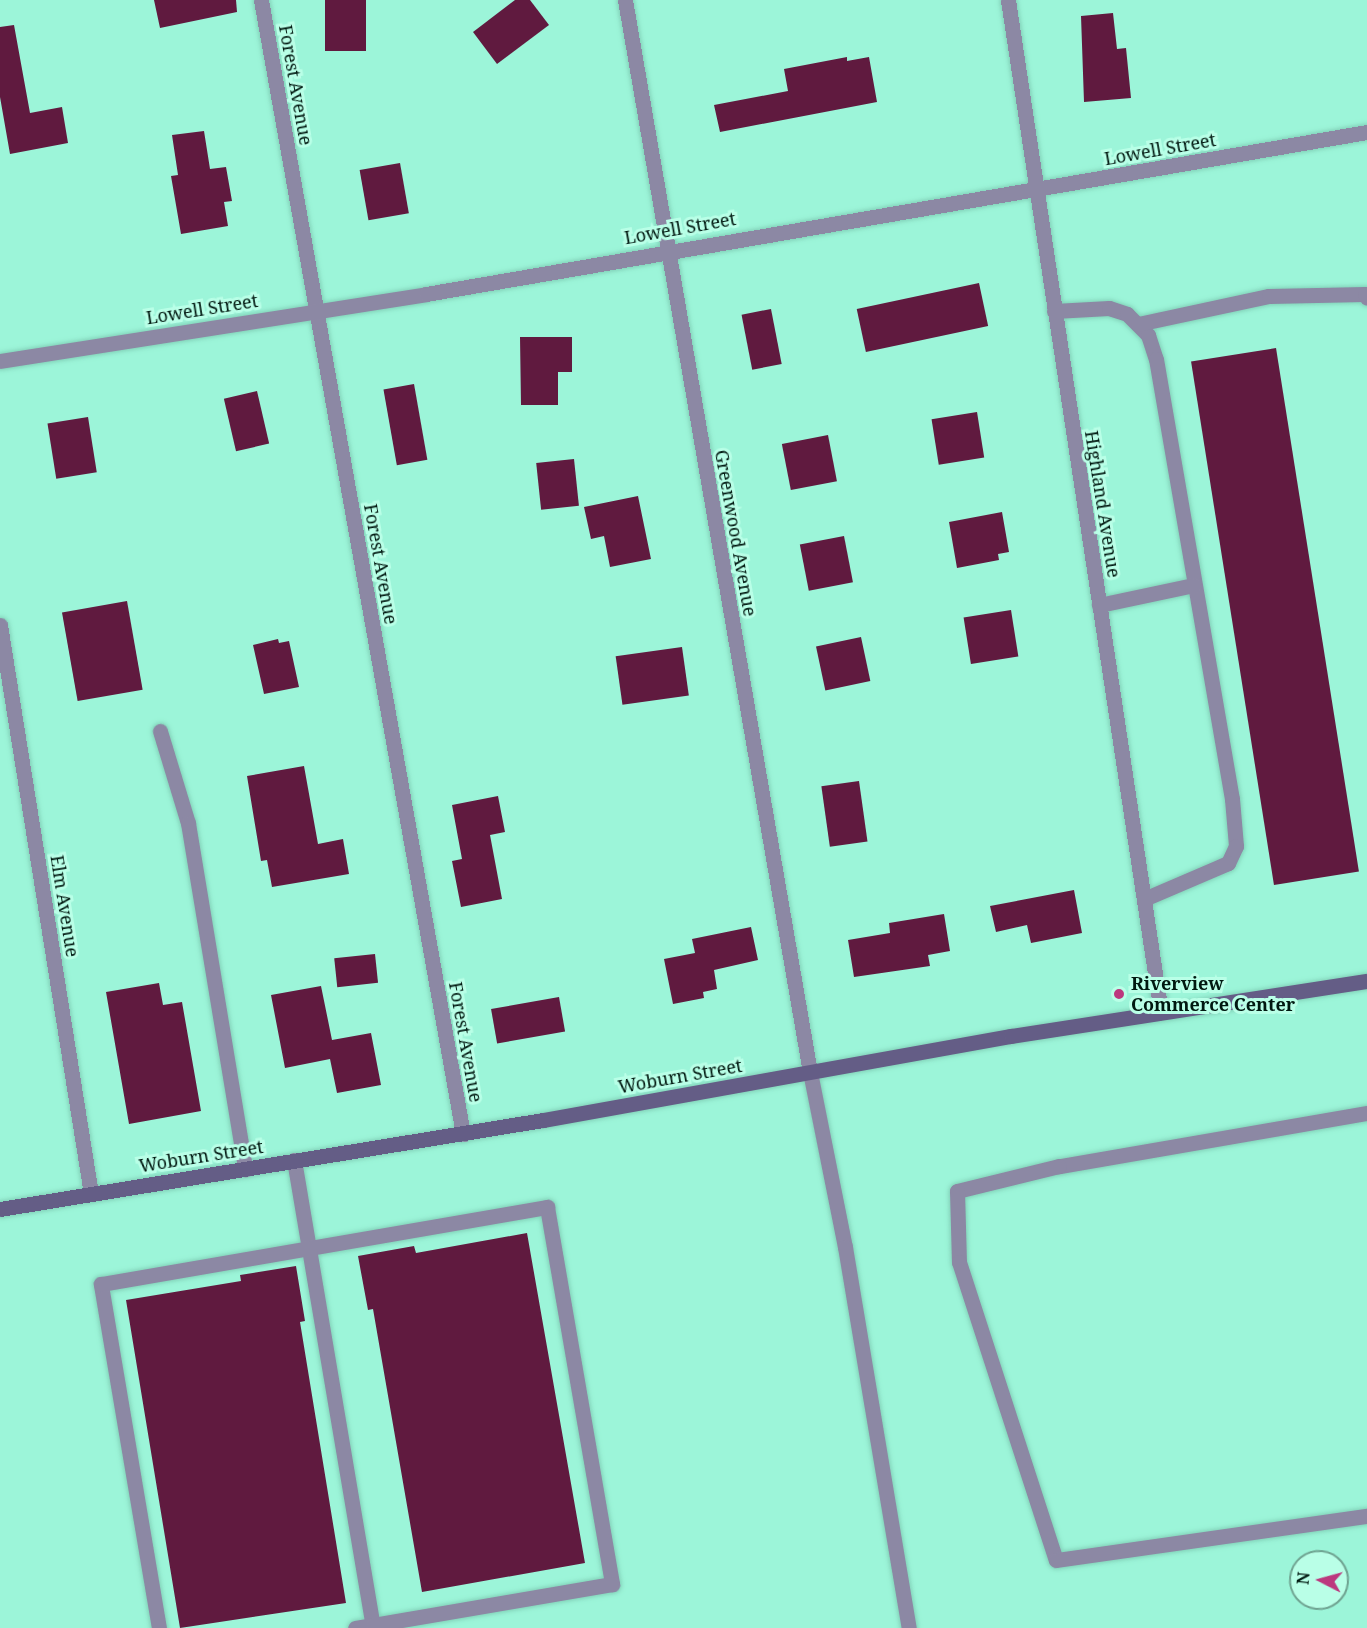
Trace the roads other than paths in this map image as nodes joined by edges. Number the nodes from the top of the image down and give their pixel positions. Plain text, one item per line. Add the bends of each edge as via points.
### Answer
1 (261, 0) edge
2 (625, 0) edge
3 (1008, 0) edge
4 (1367, 132) edge
5 (1036, 190) junction
6 (668, 250) junction
7 (1367, 298) edge
8 (316, 311) junction
9 (1054, 311) junction
10 (1138, 324) junction
11 (0, 360) edge
12 (1194, 585) junction
13 (1099, 605) junction
14 (0, 625) edge
15 (160, 731) dead end
16 (1144, 899) junction
17 (1367, 981) edge
18 (1161, 1013) junction
19 (810, 1072) junction
20 (1367, 1113) edge
21 (463, 1134) junction
22 (294, 1160) junction
23 (245, 1169) junction
24 (91, 1194) junction
25 (0, 1209) edge
26 (309, 1248) junction
27 (1367, 1516) edge
28 (374, 1625) junction
29 (159, 1628) edge
30 (355, 1628) edge
31 (909, 1628) edge

1 - 8 street, Forest Avenue
2 - 6 street, Greenwood Avenue
3 - 5 street, Highland Avenue
4 - 5 street, Lowell Street
5 - 6 street, Lowell Street
5 - 9 street, Highland Avenue
6 - 8 street, Lowell Street
6 - 19 street, Greenwood Avenue
7 - 10 street via 1365,294 1269,296
8 - 11 street, Lowell Street
8 - 21 street, Forest Avenue
9 - 10 street via 1109,308
9 - 13 street, Highland Avenue
10 - 12 street via 1156,359
12 - 13 street
12 - 16 street via 1236,846 1228,863
13 - 16 street, Highland Avenue
14 - 24 street, Elm Avenue
15 - 23 street via 188,823
16 - 18 street, Highland Avenue
17 - 18 main road, Woburn Street
18 - 19 main road, Woburn Street
19 - 21 main road, Woburn Street
19 - 31 street, Greenwood Avenue
20 - 27 street via 1059,1166 957,1191 959,1262 1056,1560
21 - 22 main road, Woburn Street
22 - 23 main road, Woburn Street
22 - 26 street
23 - 24 main road, Woburn Street
24 - 25 main road, Woburn Street
26 - 28 street
26 - 28 street via 547,1208 612,1584
26 - 29 street via 101,1284
28 - 30 street

